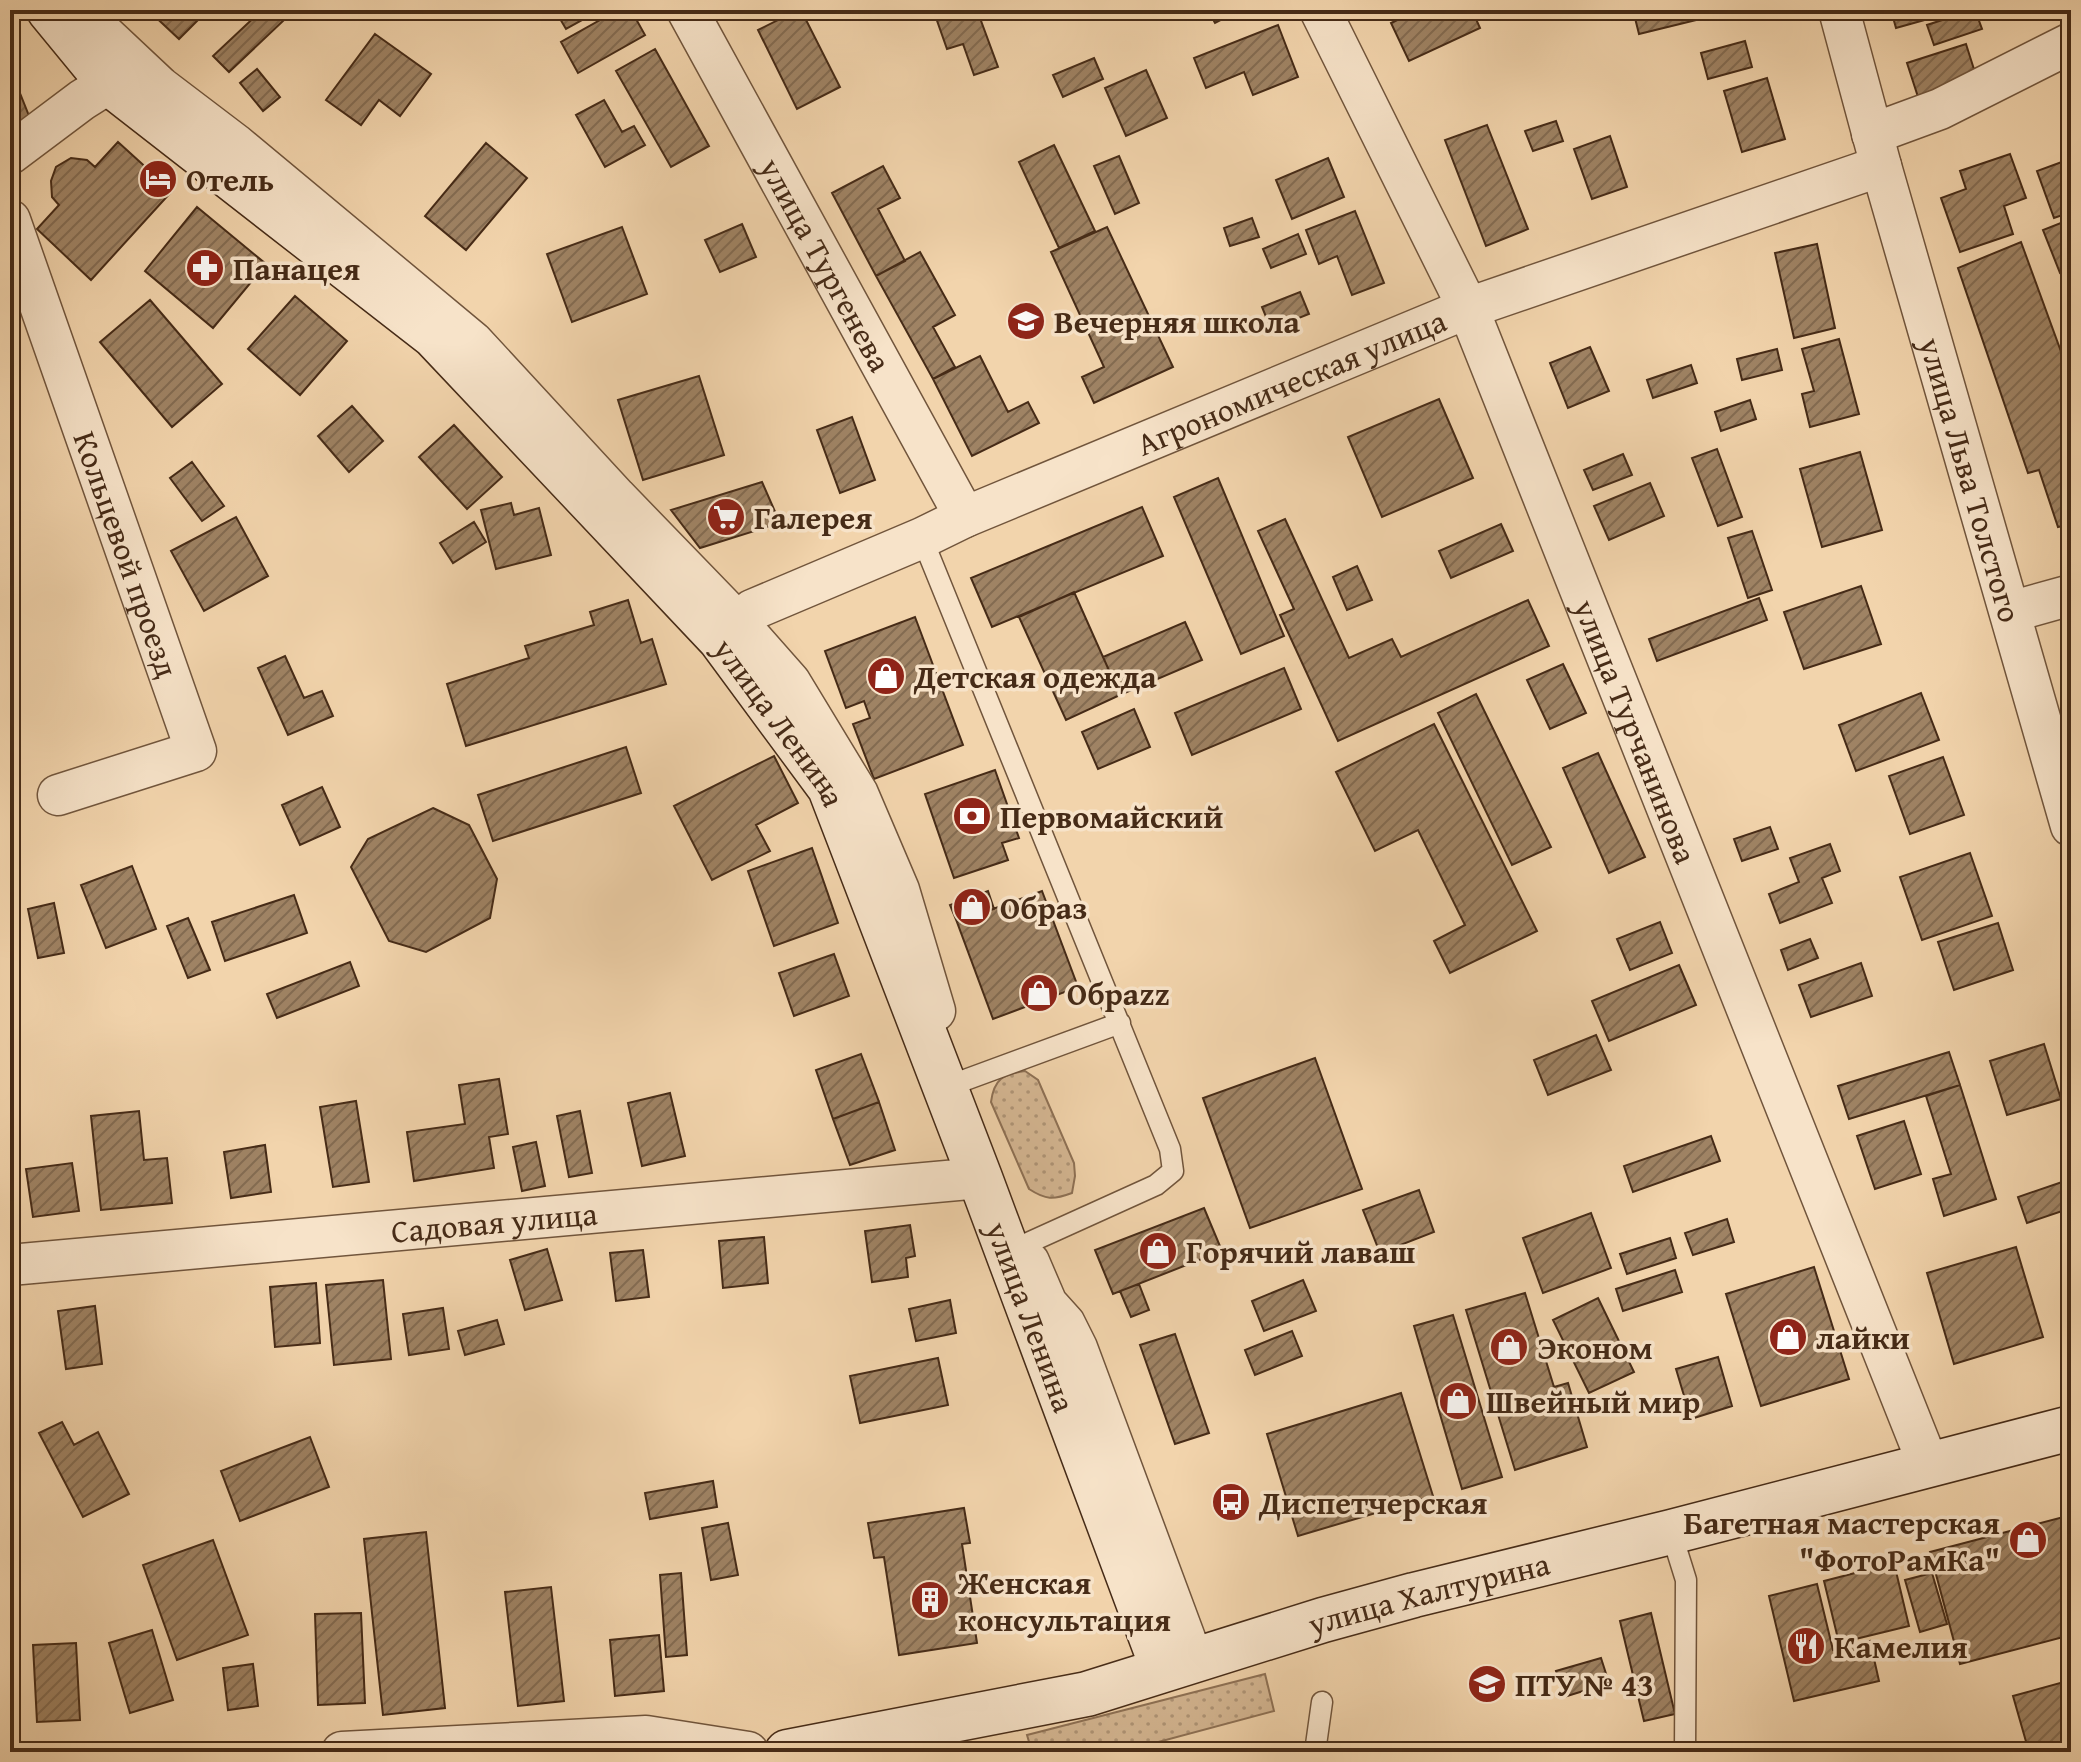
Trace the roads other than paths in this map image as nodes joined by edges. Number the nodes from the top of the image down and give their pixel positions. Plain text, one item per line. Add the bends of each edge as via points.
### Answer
1 (49, 10) edge
2 (78, 10) edge
3 (687, 10) edge
4 (1320, 10) edge
5 (1839, 10) edge
6 (2071, 43) edge
7 (109, 83) junction
8 (1876, 150) junction
9 (10, 154) edge
10 (10, 220) edge
11 (1468, 308) junction
12 (965, 517) junction
13 (922, 538) junction
14 (2071, 595) edge
15 (2010, 612) junction
16 (729, 631) junction
17 (58, 795) dead end
18 (2071, 826) edge
19 (1120, 1023) junction
20 (951, 1085) junction
21 (980, 1178) junction
22 (1015, 1249) junction
23 (10, 1265) edge
24 (2071, 1428) edge
25 (1928, 1464) junction
26 (1671, 1532) junction
27 (1178, 1664) junction
28 (1322, 1702) dead end
29 (342, 1752) edge
30 (748, 1752) edge
31 (787, 1752) edge
32 (1315, 1752) edge
33 (1685, 1752) edge

1 - 7 street, улица Ленина
2 - 16 street via 160,87 473,342 616,497
3 - 12 street, улица Тургенева
4 - 11 street, улица Турчанинова
5 - 8 street, улица Льва Толстого
6 - 8 street via 1940,109
7 - 9 street
7 - 16 street, улица Ленина via 434,336
8 - 11 street, Агрономическая улица
8 - 15 street, улица Льва Толстого
10 - 17 street, Кольцевой проезд via 196,751
11 - 12 street, Агрономическая улица
11 - 25 street, улица Турчанинова
12 - 13 street, Агрономическая улица
13 - 16 street, Агрономическая улица via 752,610
13 - 19 lane
14 - 15 street
15 - 18 street, улица Льва Толстого
16 - 20 street, улица Ленина via 830,788
19 - 20 lane
19 - 22 lane via 1170,1149 1173,1171 1156,1185
20 - 21 street, улица Ленина
20 - 22 street
21 - 22 street, улица Ленина
21 - 23 street, Садовая улица
22 - 27 street, улица Ленина
24 - 25 street, улица Халтурина
25 - 26 street, улица Халтурина
26 - 27 street, улица Халтурина via 1414,1595
26 - 33 lane via 1686,1580
27 - 31 street, улица Халтурина via 1087,1694
28 - 32 lane
29 - 30 street via 646,1736

